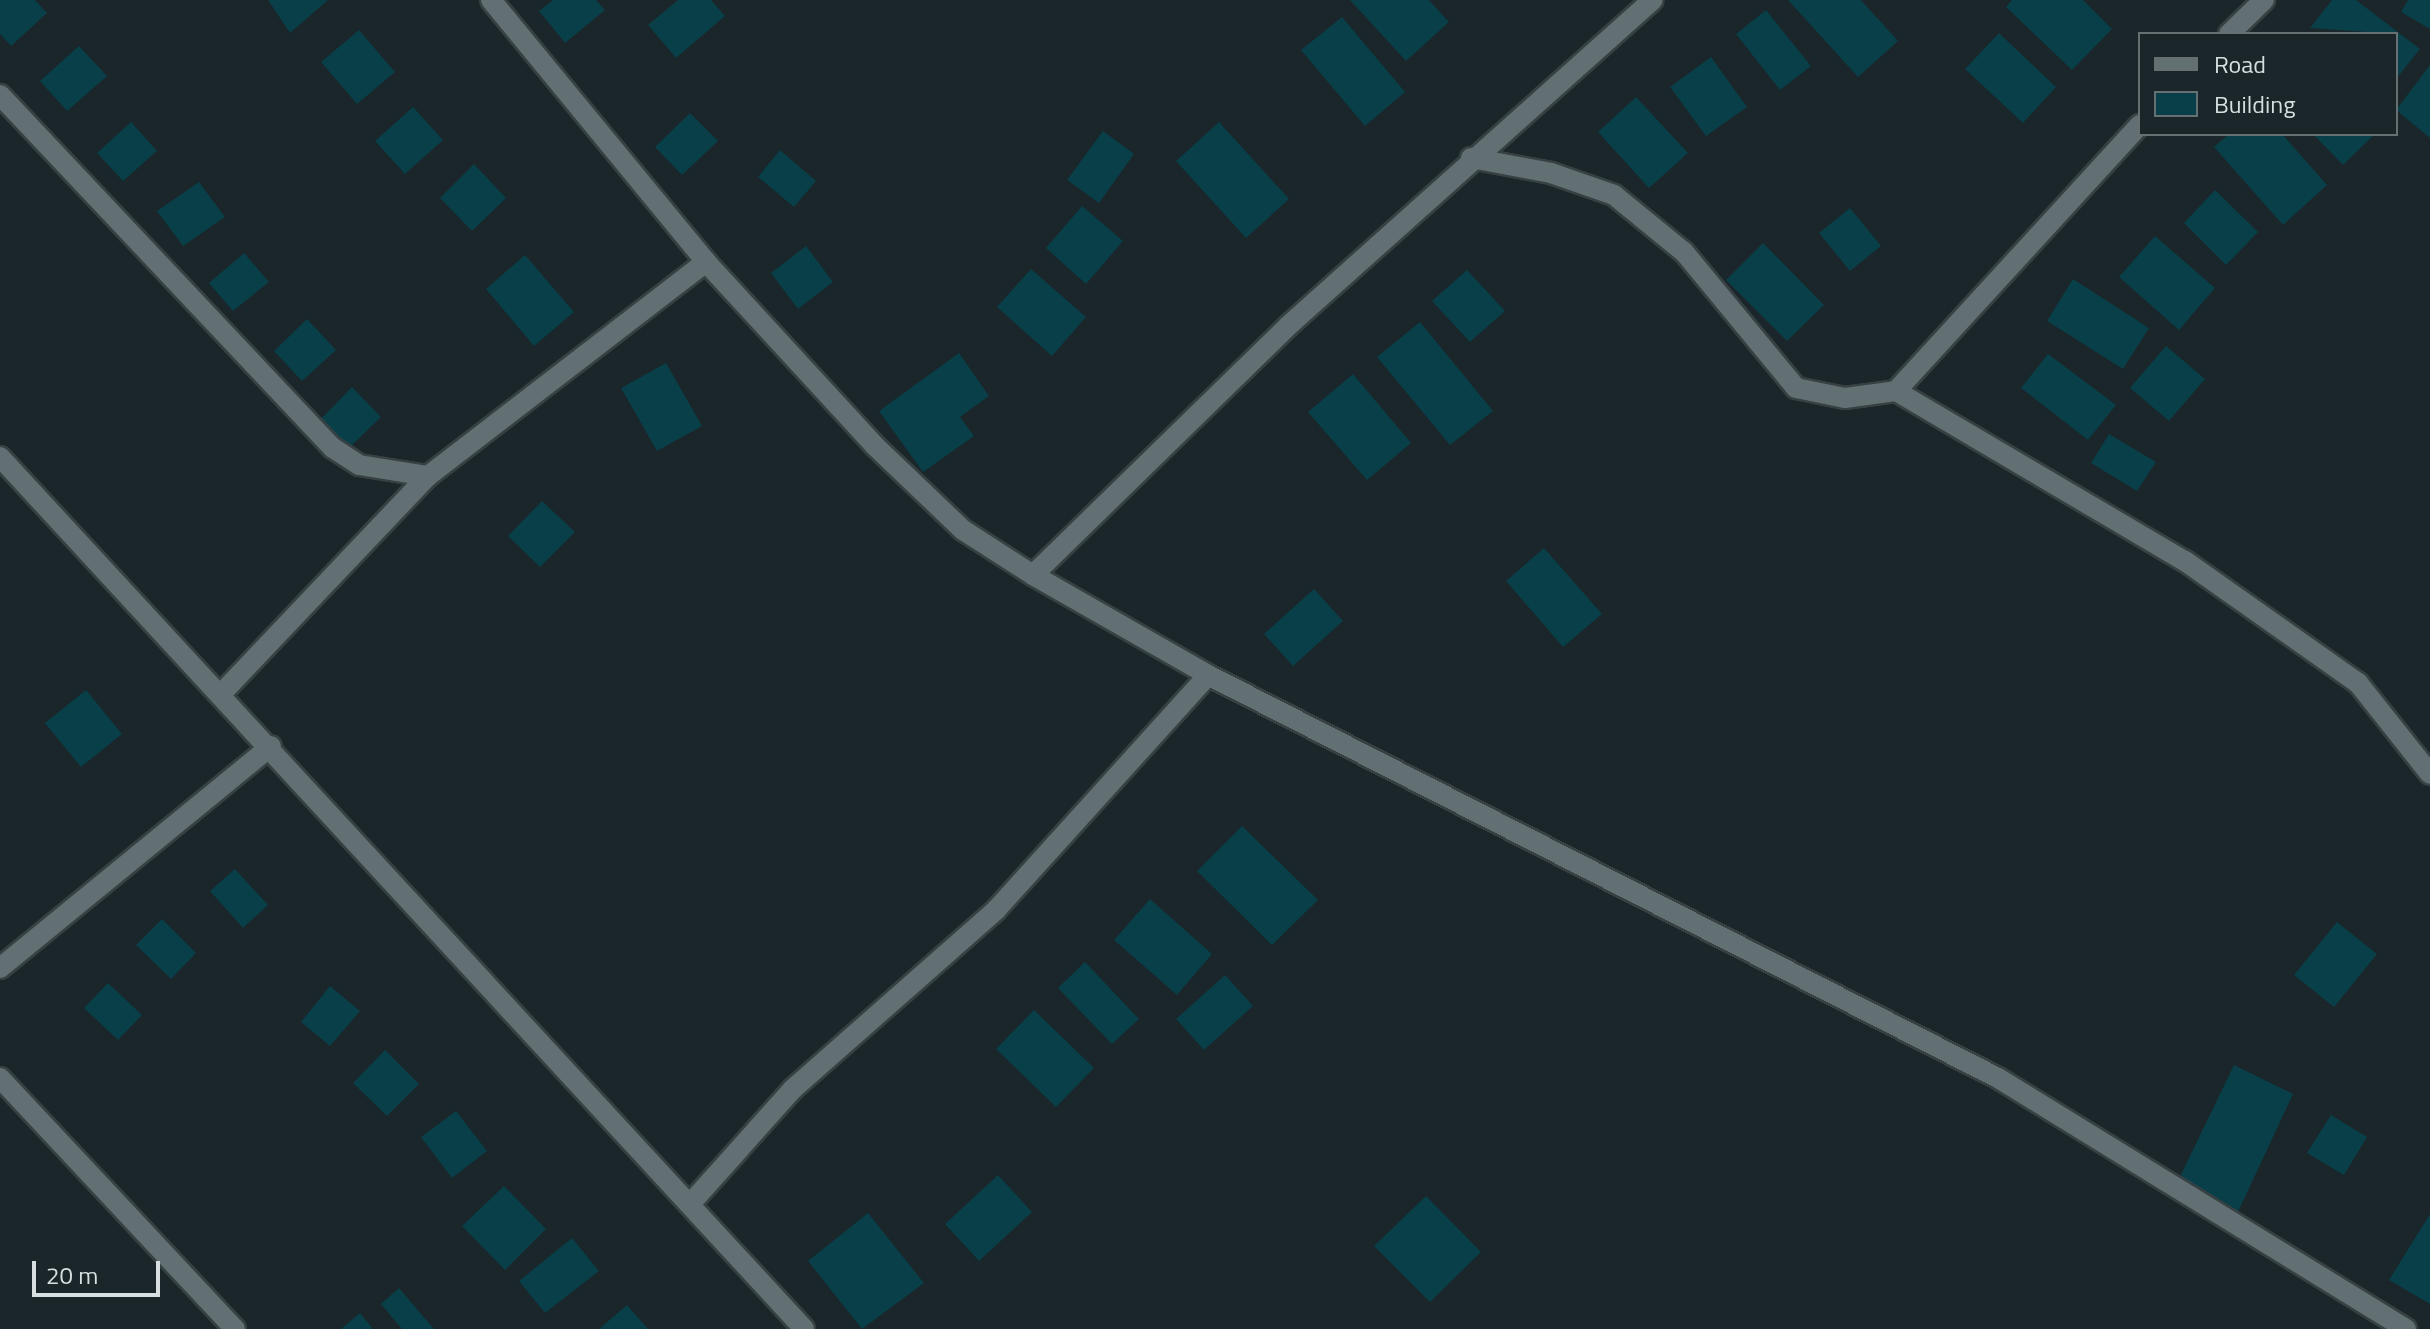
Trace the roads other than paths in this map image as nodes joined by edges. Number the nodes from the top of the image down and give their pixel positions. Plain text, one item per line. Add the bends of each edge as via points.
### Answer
1 (491, 0) edge
2 (1652, 0) edge
3 (2264, 0) edge
4 (2231, 32) edge
5 (0, 95) edge
6 (2138, 127) edge
7 (1471, 158) junction
8 (706, 262) junction
9 (1896, 391) junction
10 (0, 457) edge
11 (428, 476) junction
12 (1033, 575) junction
13 (1208, 675) junction
14 (221, 694) junction
15 (271, 746) junction
16 (2430, 774) edge
17 (0, 968) edge
18 (0, 1078) edge
19 (691, 1203) junction
20 (235, 1329) edge
21 (804, 1329) edge
22 (2406, 1329) edge

1 - 8 street
2 - 7 street
3 - 4 street
5 - 11 street via 333,448 359,465
6 - 9 street
7 - 9 street via 1551,173 1614,195 1684,252 1796,388 1845,398
7 - 12 street
8 - 11 street
8 - 12 street via 874,445 963,530
9 - 16 street via 2185,561 2358,683
10 - 14 street
11 - 14 street
12 - 13 street
13 - 19 street via 996,910 793,1089
13 - 22 street via 1998,1078
14 - 15 street
15 - 17 street
15 - 19 street
18 - 20 street
19 - 21 street

